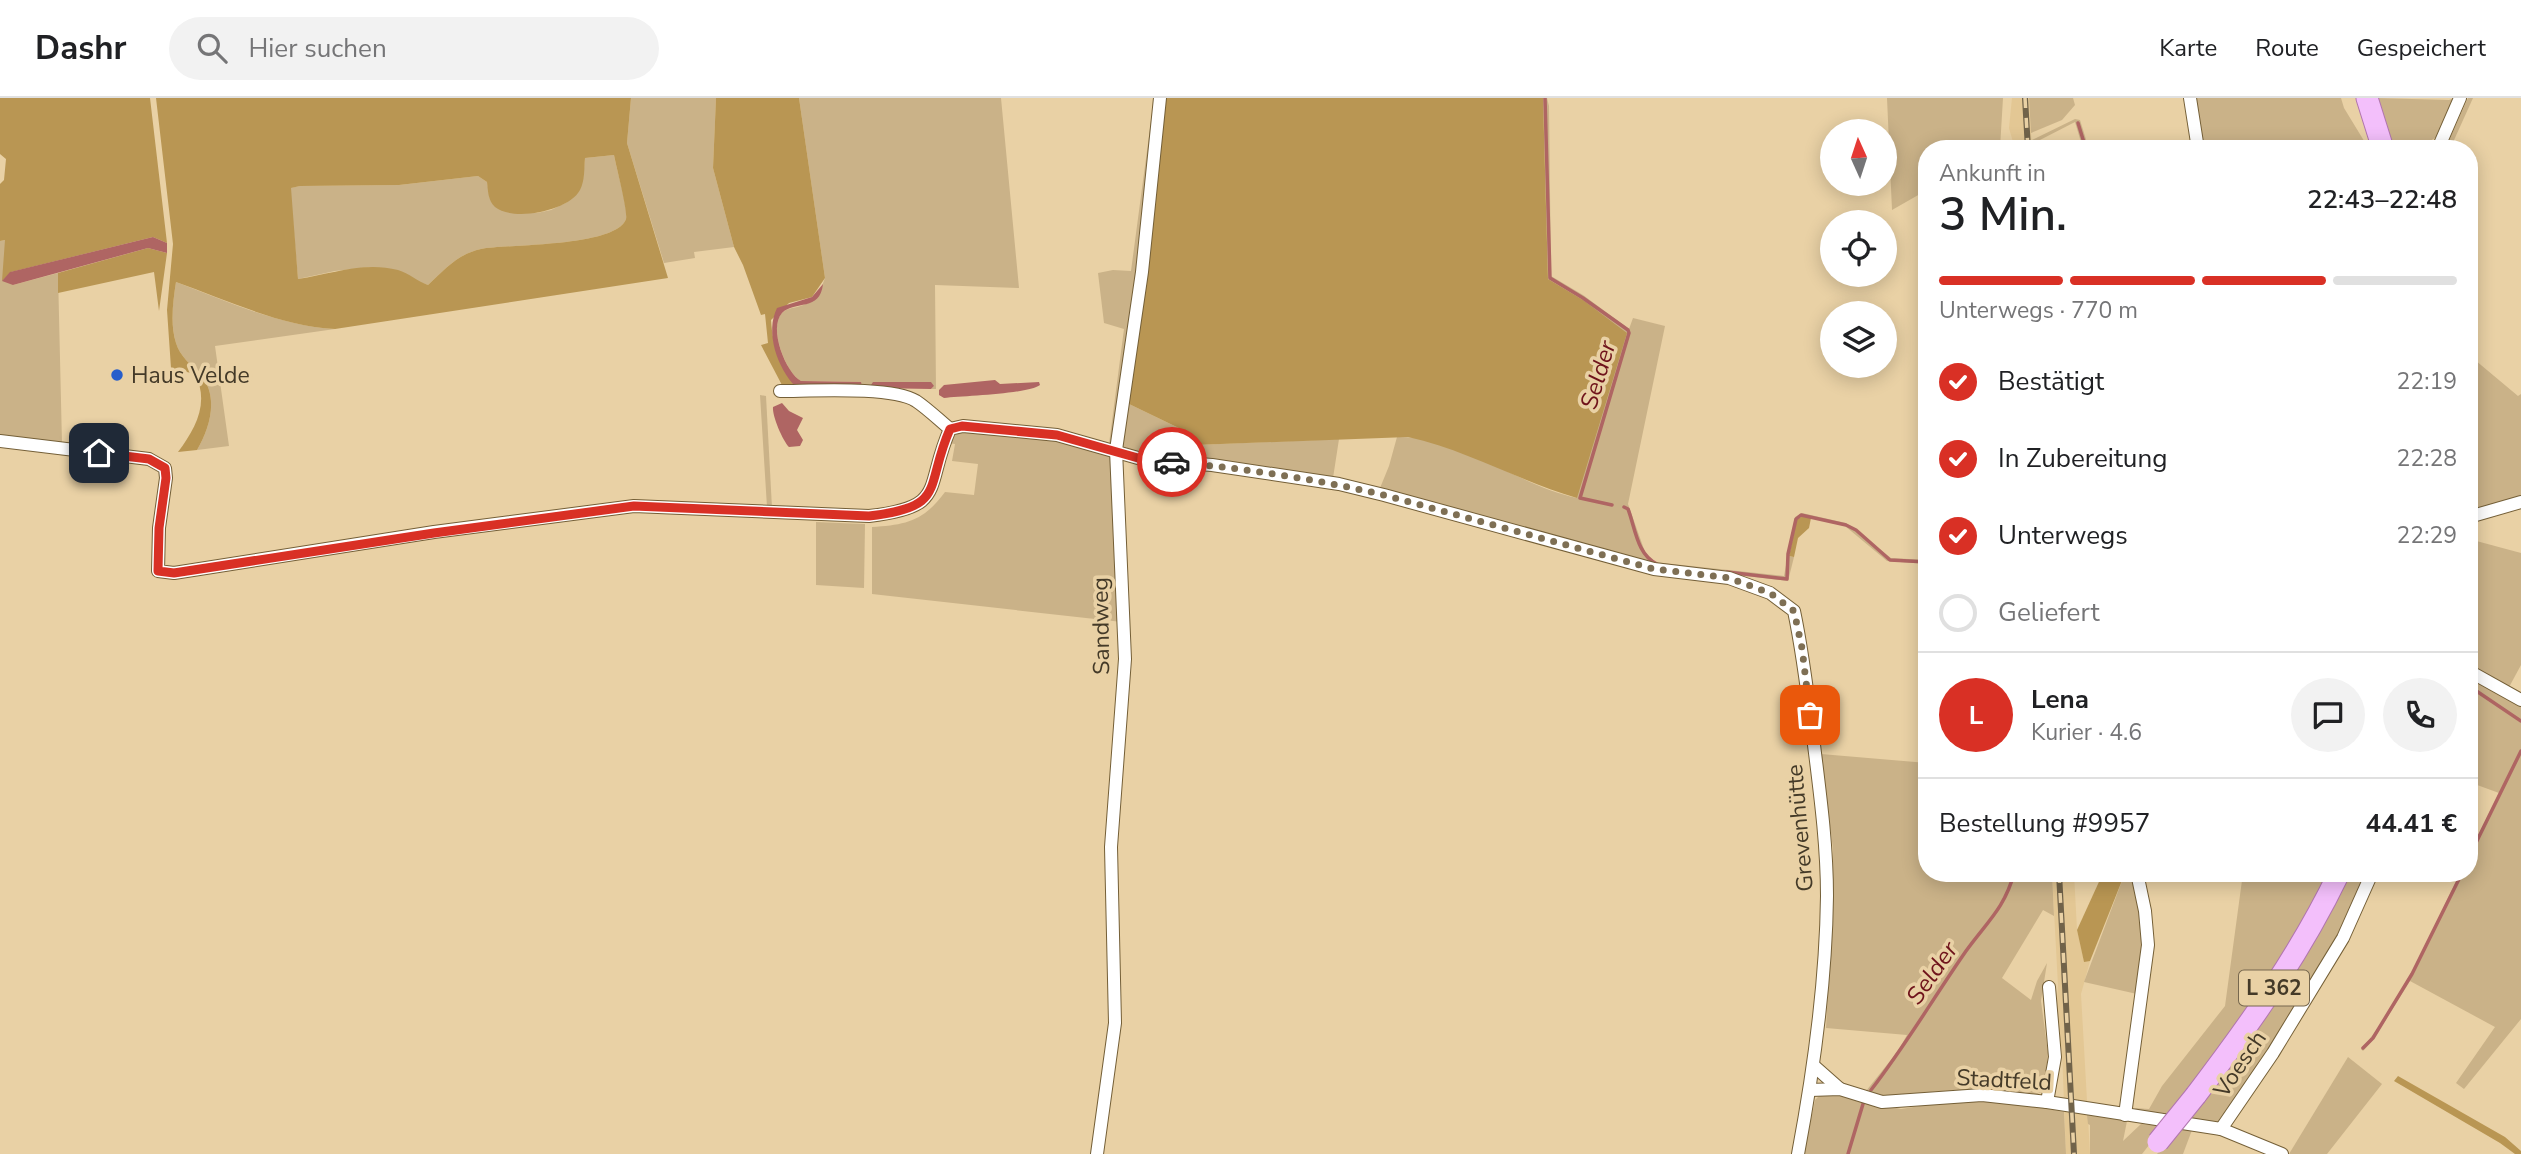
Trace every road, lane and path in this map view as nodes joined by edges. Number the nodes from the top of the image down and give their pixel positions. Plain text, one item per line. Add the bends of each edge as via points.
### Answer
1 (1160, 98) edge
2 (2190, 98) edge
3 (2367, 98) edge
4 (2460, 98) edge
5 (2196, 140) edge
6 (2380, 140) edge
7 (2442, 140) edge
8 (780, 391) dead end
9 (950, 429) junction
10 (0, 441) edge
11 (1116, 450) junction
12 (2521, 502) edge
13 (2478, 514) edge
14 (2478, 676) edge
15 (2521, 700) edge
16 (2139, 882) edge
17 (2335, 882) edge
18 (2368, 882) edge
19 (2049, 987) dead end
20 (1814, 1066) junction
21 (1840, 1089) junction
22 (1810, 1090) junction
23 (2047, 1102) junction
24 (2125, 1115) junction
25 (2221, 1129) junction
26 (2154, 1148) edge
27 (1097, 1154) edge
28 (1798, 1154) edge
29 (2283, 1154) edge

1 - 11 street, Sandweg
2 - 5 street
3 - 6 main road
4 - 7 street
8 - 9 street via 895,395 915,400
9 - 10 street via 932,490 917,505 897,513 869,516 634,506 174,573 158,571 165,468 149,459
9 - 11 street via 962,426 1057,435
11 - 20 street, Grevenhütte via 1145,460 1339,484 1654,569 1729,578 1770,593 1794,611 1825,837 1827,896
11 - 27 street, Sandweg via 1125,659 1111,847 1115,1023
12 - 13 street
14 - 15 street
16 - 24 street via 2148,945
17 - 26 main road, L 362, bridge via 2280,980
18 - 25 street, Voesch via 2343,938
19 - 23 street via 2055,1057
20 - 21 street, Stadtfeld
20 - 22 street, Grevenhütte
21 - 22 street, Stadtfeld
21 - 23 street, Stadtfeld via 1882,1102 1982,1095
22 - 28 street, Grevenhütte
23 - 24 street, Stadtfeld
24 - 25 street, Stadtfeld
25 - 29 street, Stadtfeld

